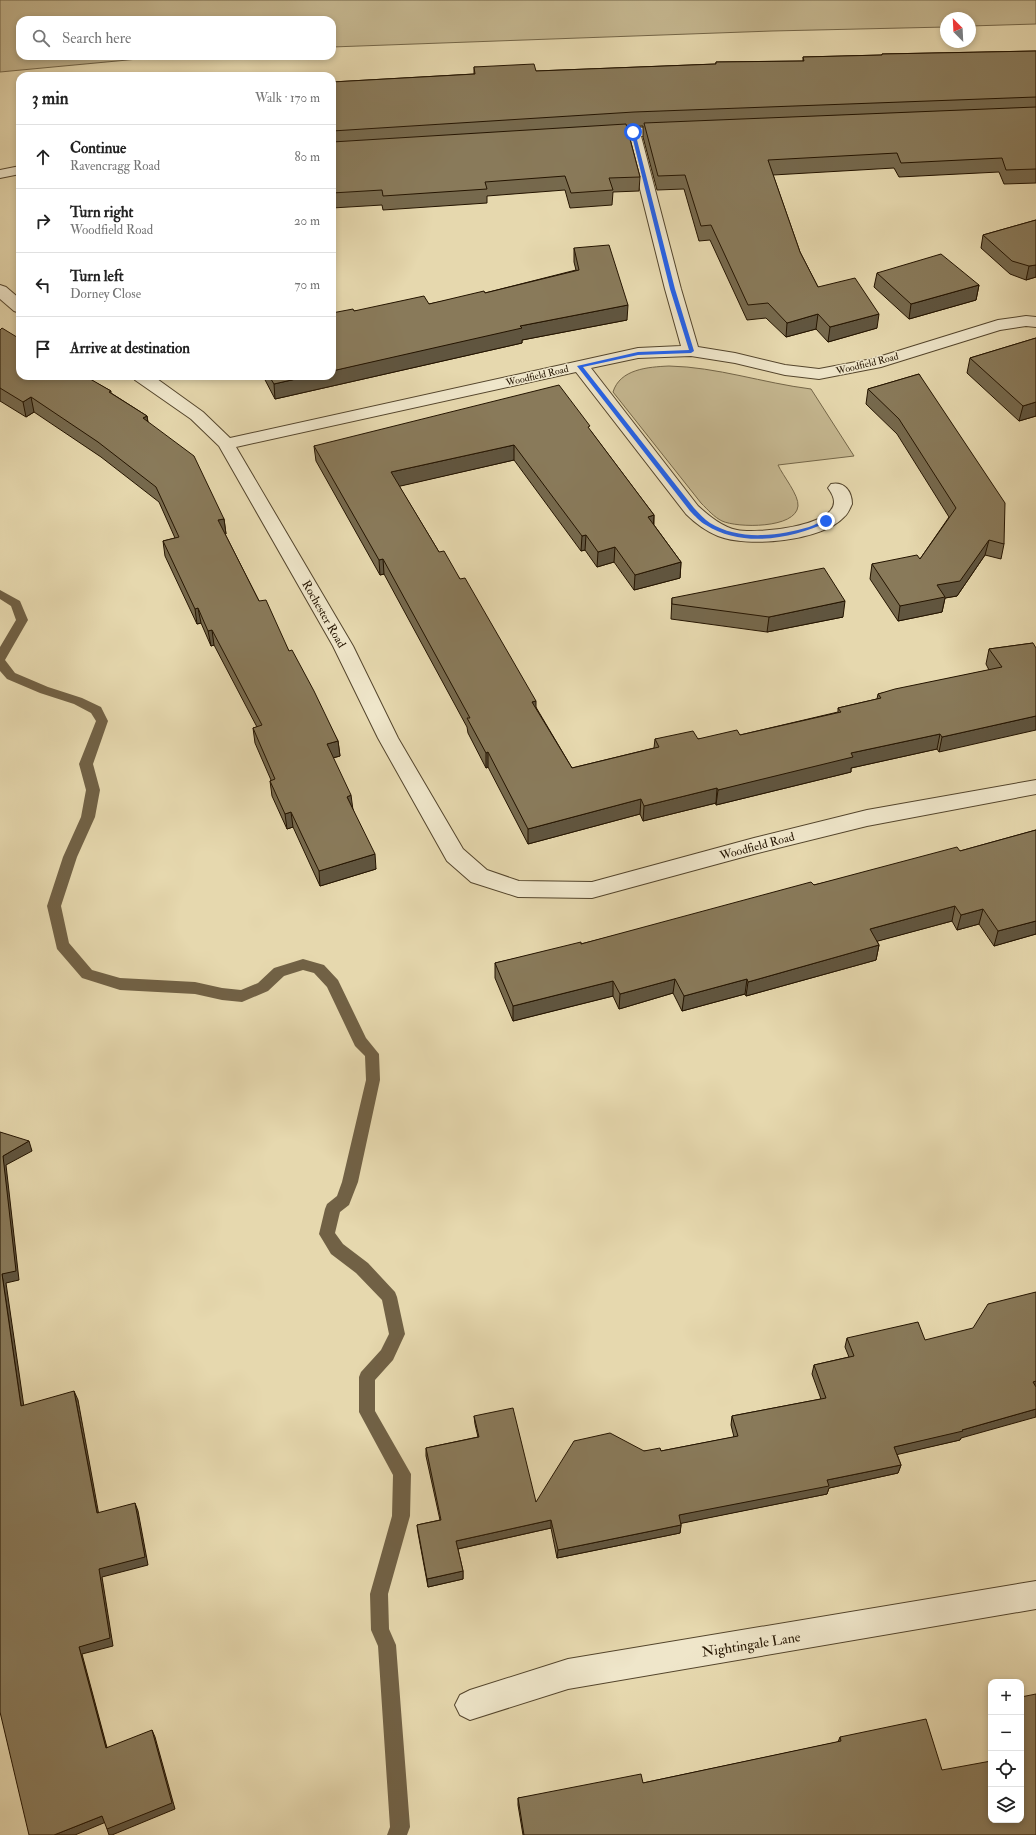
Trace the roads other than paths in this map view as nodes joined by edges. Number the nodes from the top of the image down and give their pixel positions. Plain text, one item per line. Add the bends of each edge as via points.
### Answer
1 (688, 130) edge
2 (633, 132) junction
3 (586, 135) edge
4 (16, 171) edge
5 (0, 174) edge
6 (0, 290) edge
7 (16, 304) edge
8 (1036, 322) edge
9 (691, 351) junction
10 (580, 366) junction
11 (147, 380) edge
12 (226, 444) junction
13 (837, 488) dead end
14 (1036, 787) edge
15 (479, 876) joint
16 (1036, 1595) edge
17 (470, 1705) dead end

1 - 2 street
2 - 3 street
2 - 9 street
4 - 5 street
6 - 7 street
8 - 9 street, Woodfield Road via 998,325 875,363 819,374 785,370
9 - 10 street, Woodfield Road via 638,353
10 - 12 street, Woodfield Road
10 - 13 street via 692,510 707,524 721,531 739,536 762,537 812,528 839,513 843,504
11 - 12 street, Rochester Road via 180,401
12 - 15 street, Rochester Road via 343,646 388,738 455,855
14 - 15 street, Woodfield Road via 867,818 592,890 518,889
16 - 17 street, Nightingale Lane via 568,1674

